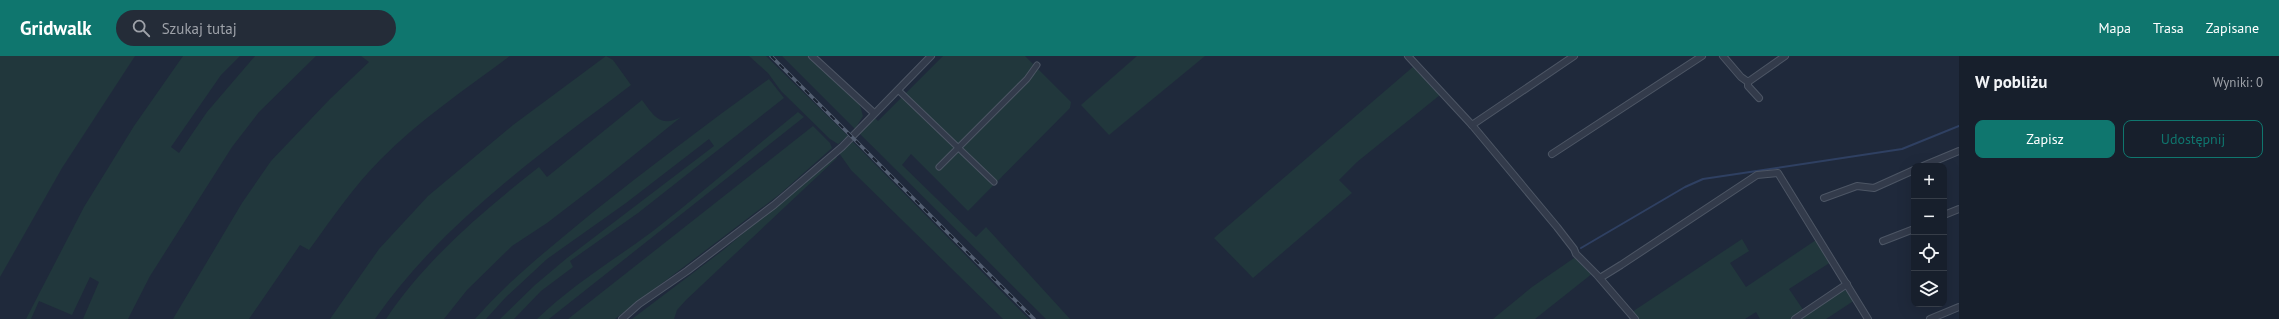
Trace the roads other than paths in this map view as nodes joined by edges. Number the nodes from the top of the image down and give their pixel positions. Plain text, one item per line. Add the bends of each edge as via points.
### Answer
1 (812, 56) edge
2 (931, 56) edge
3 (1408, 56) edge
4 (1574, 56) edge
5 (1702, 56) edge
6 (1723, 56) edge
7 (1785, 56) edge
8 (1037, 65) dead end
9 (1748, 82) junction
10 (898, 90) junction
11 (1759, 98) dead end
12 (874, 113) junction
13 (1472, 125) junction
14 (958, 149) junction
15 (1959, 150) edge
16 (1552, 154) dead end
17 (1931, 163) edge
18 (939, 168) dead end
19 (1911, 171) edge
20 (994, 182) dead end
21 (1824, 198) dead end
22 (1959, 209) edge
23 (1947, 215) edge
24 (1911, 230) edge
25 (1883, 241) dead end
26 (1600, 278) junction
27 (1847, 284) junction
28 (1959, 307) edge
29 (622, 319) edge
30 (1635, 319) edge
31 (1795, 319) edge
32 (1868, 319) edge
33 (1930, 319) edge

1 - 12 street
2 - 10 street
3 - 13 street
4 - 13 street
5 - 16 street
6 - 9 street via 1741,78
7 - 9 street
8 - 14 street
9 - 11 street via 1748,86
10 - 12 street
10 - 14 street
12 - 29 street via 842,147 774,205
13 - 26 street via 1557,227 1576,254
14 - 18 street
14 - 20 street
15 - 17 street
19 - 21 street via 1874,188 1857,186
22 - 23 street
24 - 25 street
26 - 27 street via 1622,266 1757,175 1778,173
26 - 30 street
27 - 31 street
27 - 32 street
28 - 33 street

